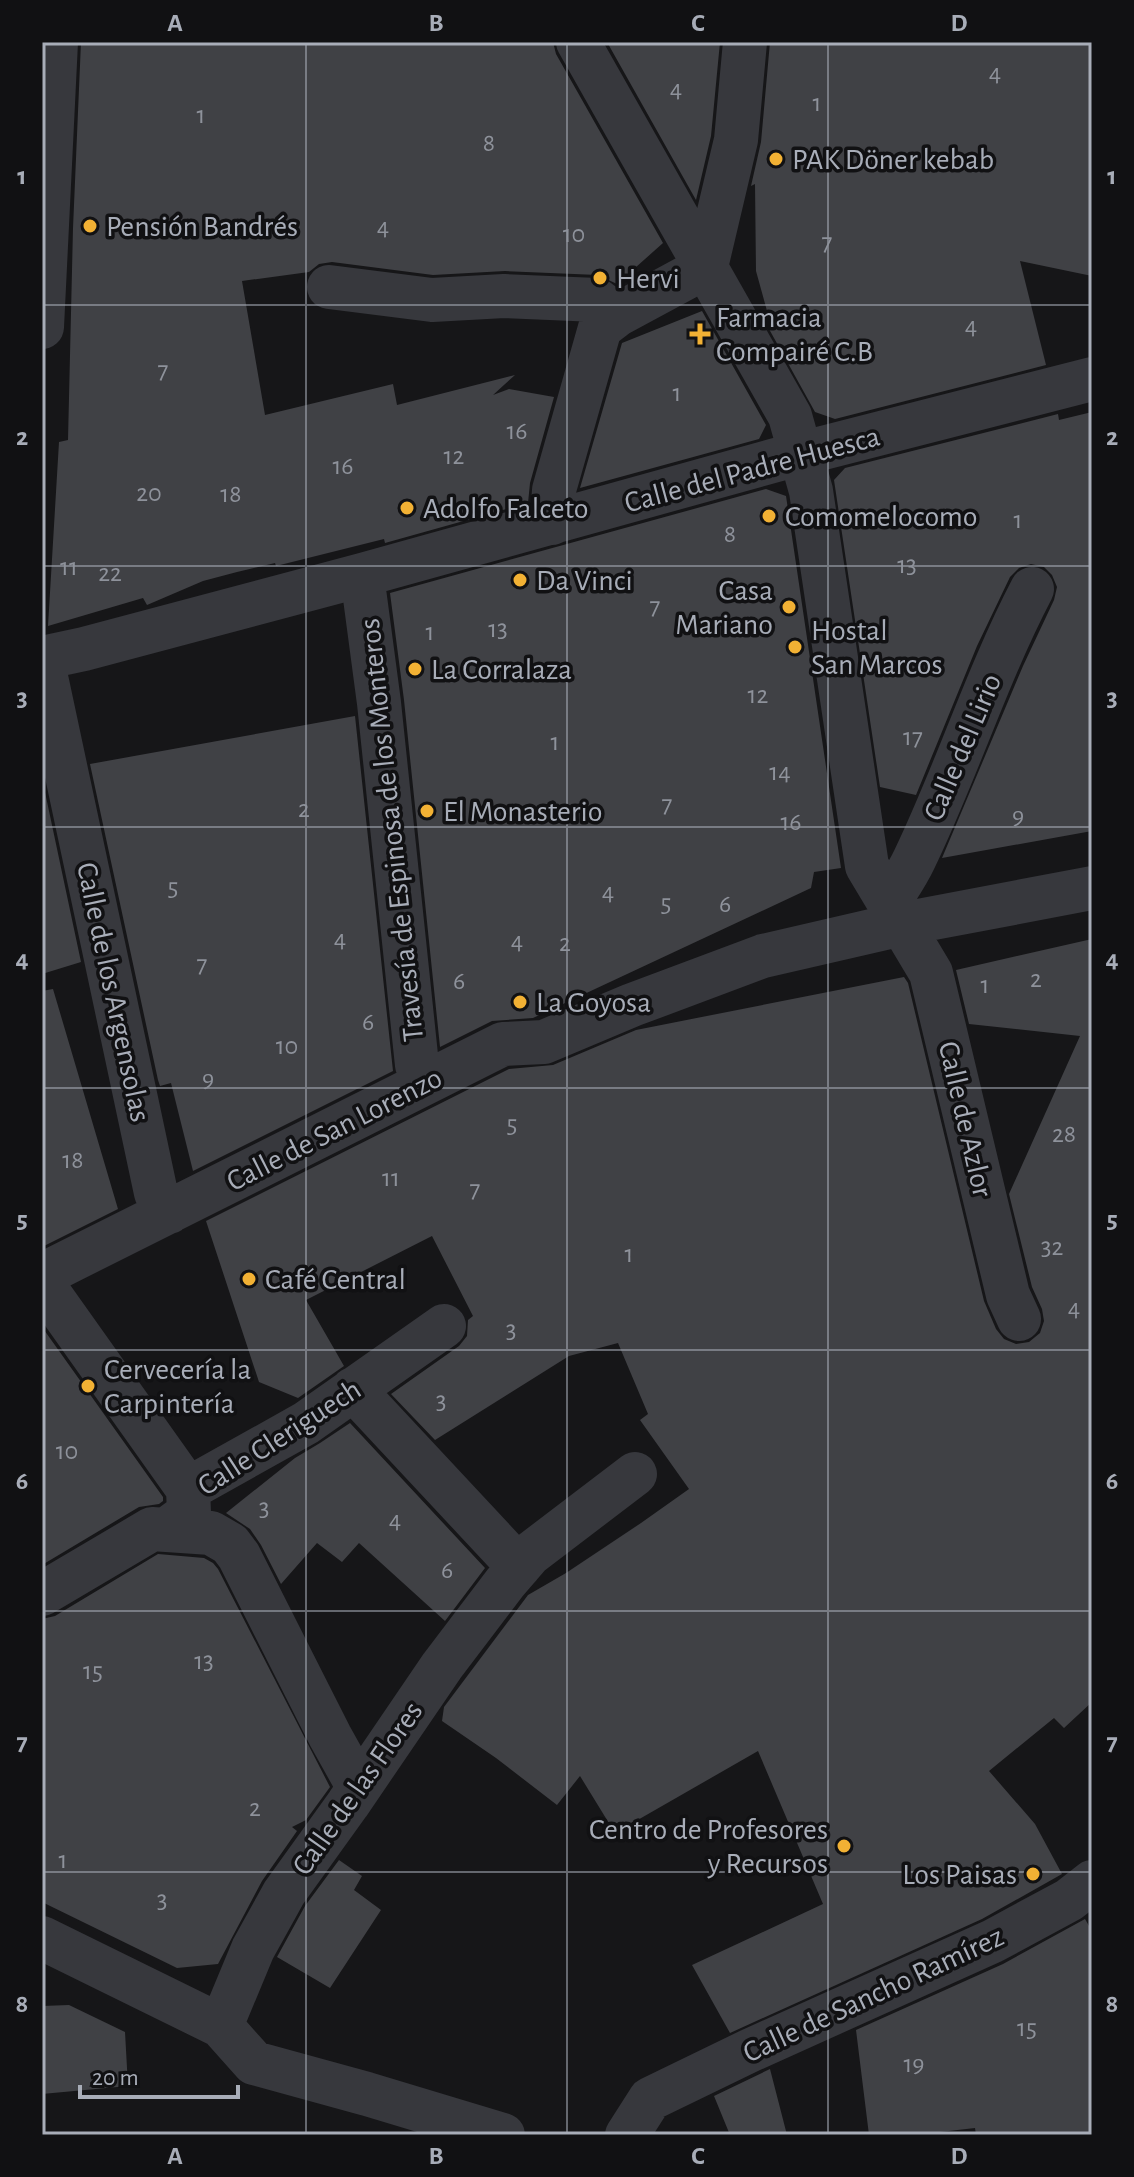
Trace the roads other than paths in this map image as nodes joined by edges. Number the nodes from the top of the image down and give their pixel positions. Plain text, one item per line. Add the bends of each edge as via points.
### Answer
1 (56, 42) edge
2 (578, 42) edge
3 (745, 42) edge
4 (706, 267) junction
5 (329, 287) dead end
6 (617, 315) junction
7 (42, 327) edge
8 (1092, 379) edge
9 (801, 455) junction
10 (552, 523) junction
11 (362, 575) junction
12 (1032, 589) dead end
13 (42, 658) edge
14 (1092, 888) edge
15 (895, 913) junction
16 (425, 1083) junction
17 (169, 1212) junction
18 (42, 1277) edge
19 (1019, 1319) dead end
20 (444, 1326) dead end
21 (353, 1389) junction
22 (635, 1474) dead end
23 (188, 1489) junction
24 (166, 1530) junction
25 (519, 1567) junction
26 (42, 1594) edge
27 (359, 1788) junction
28 (1092, 1882) edge
29 (42, 1938) edge
30 (221, 2026) junction
31 (639, 2117) edge
32 (503, 2135) edge

1 - 7 street
2 - 4 street, Calle de Azlor
3 - 4 street via 736,140
4 - 6 street
4 - 9 street, Calle de Azlor via 790,416
5 - 6 street via 432,300 597,300
6 - 10 street via 600,328 554,490
8 - 9 street, Calle del Padre Huesca
9 - 10 street, Calle del Padre Huesca
9 - 15 street, Calle de Azlor via 811,491 867,866
10 - 11 street, Calle del Padre Huesca
11 - 13 street, Calle del Padre Huesca
11 - 16 street, Travesía de Espinosa de los Monteros via 417,1065
12 - 15 street, Calle del Lirio
13 - 17 street, Calle de los Argensolas via 156,1193
14 - 15 street, Calle de San Lorenzo
15 - 16 street, Calle de San Lorenzo via 763,956 544,1042 503,1044
15 - 19 street, Calle de Azlor via 931,973 1008,1295
16 - 17 street, Calle de San Lorenzo
17 - 18 street, Calle de San Lorenzo
18 - 23 street
20 - 21 street, Calle Cleriguech
21 - 23 street, Calle Cleriguech via 306,1423
21 - 25 street
22 - 25 street, Calle de las Flores
23 - 24 street, Calle Cleriguech via 189,1513
24 - 26 street via 152,1529
24 - 27 street via 211,1533 235,1550
25 - 27 street, Calle de las Flores via 442,1666
27 - 30 street, Calle de las Flores via 284,1893 253,1949
28 - 31 street, Calle de Sancho Ramírez via 993,1941 751,2050
29 - 30 street
30 - 32 street via 254,2063

